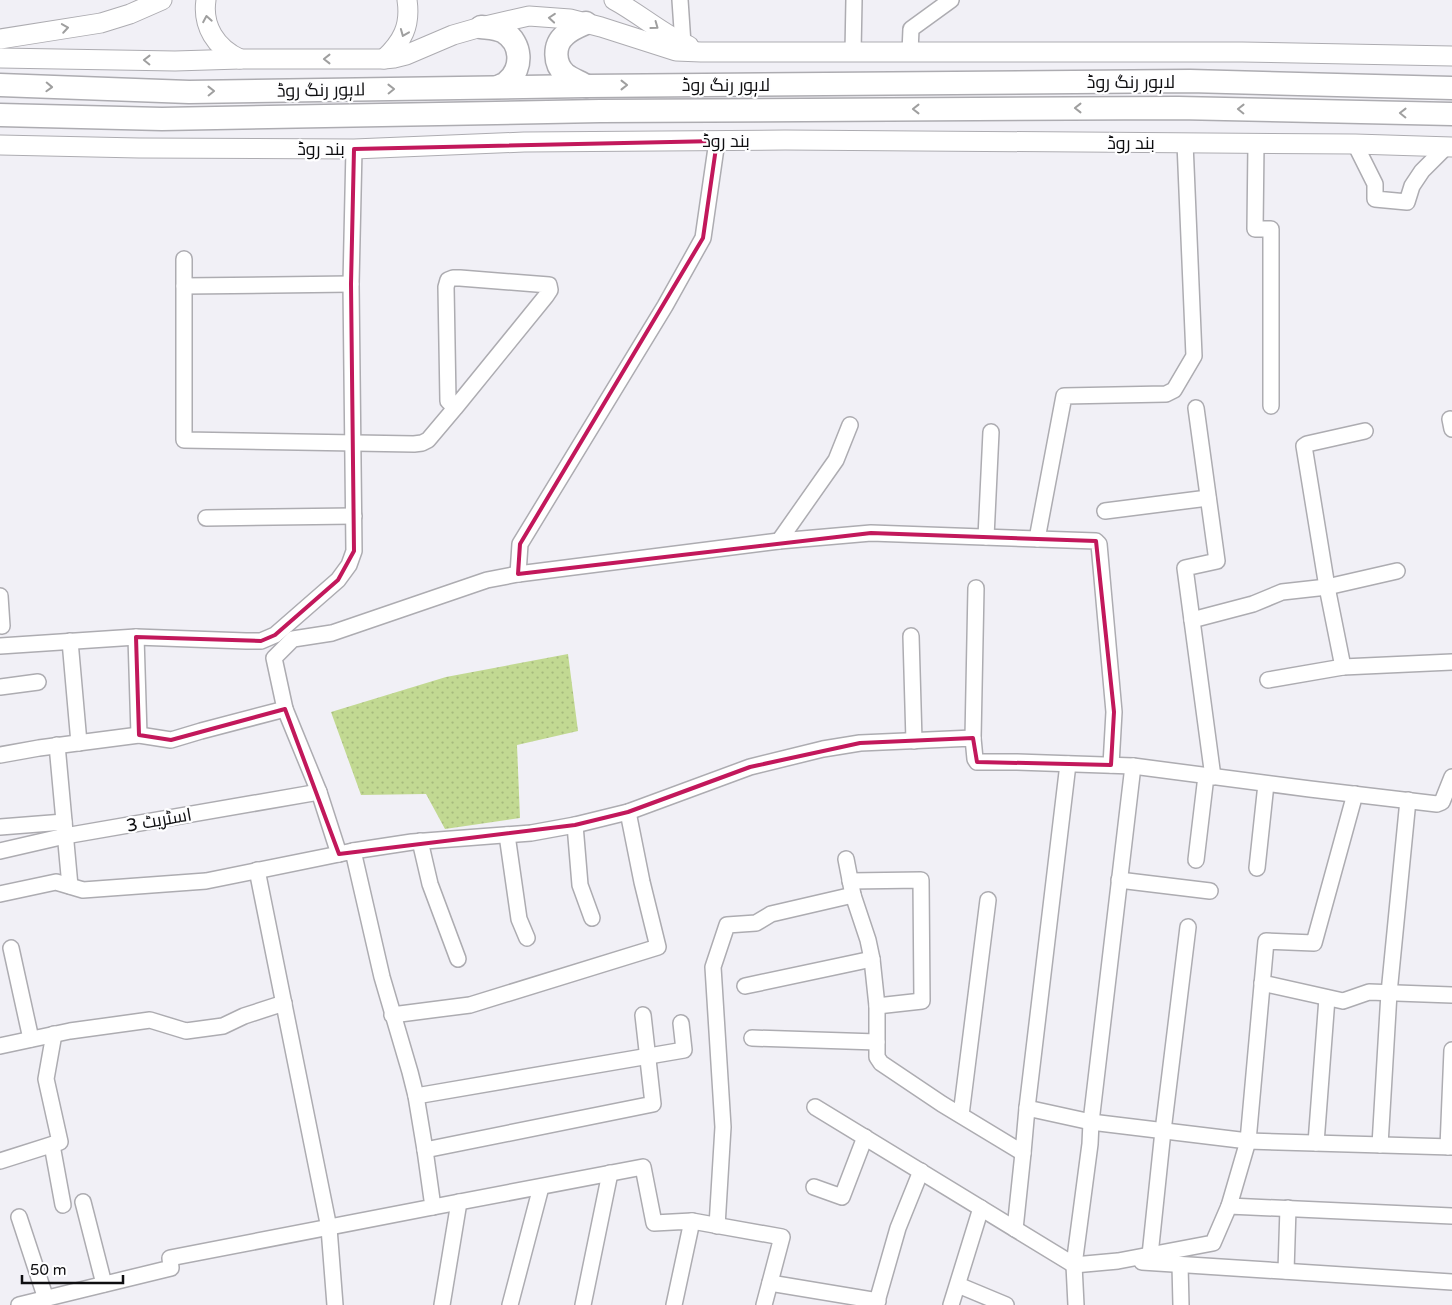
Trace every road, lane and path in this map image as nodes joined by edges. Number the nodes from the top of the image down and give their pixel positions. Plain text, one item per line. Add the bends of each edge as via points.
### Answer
1 (162, 0) edge
2 (206, 0) edge
3 (407, 0) edge
4 (614, 0) edge
5 (680, 0) edge
6 (854, 0) edge
7 (952, 0) edge
8 (586, 23) junction
9 (481, 26) junction
10 (0, 39) edge
11 (683, 44) junction
12 (702, 52) junction
13 (853, 52) junction
14 (910, 52) junction
15 (1452, 56) edge
16 (0, 58) edge
17 (240, 59) junction
18 (384, 59) junction
19 (0, 85) edge
20 (586, 86) junction
21 (498, 87) junction
22 (1452, 88) edge
23 (1452, 114) edge
24 (0, 115) edge
25 (717, 141) junction
26 (1185, 143) junction
27 (1256, 144) junction
28 (1355, 144) junction
29 (0, 145) edge
30 (1449, 147) edge
31 (354, 148) junction
32 (184, 259) dead end
33 (351, 284) junction
34 (184, 286) junction
35 (1271, 406) dead end
36 (455, 408) junction
37 (1196, 408) dead end
38 (850, 425) dead end
39 (1365, 431) dead end
40 (991, 432) dead end
41 (353, 444) junction
42 (1208, 498) junction
43 (1105, 511) dead end
44 (354, 516) junction
45 (206, 518) dead end
46 (986, 537) junction
47 (1037, 539) junction
48 (778, 541) junction
49 (1396, 571) dead end
50 (518, 574) junction
51 (1327, 587) junction
52 (976, 588) dead end
53 (0, 596) edge
54 (1192, 620) junction
55 (2, 626) dead end
56 (911, 636) dead end
57 (136, 637) junction
58 (70, 641) junction
59 (0, 646) edge
60 (1452, 662) edge
61 (1343, 667) junction
62 (1268, 680) dead end
63 (38, 682) dead end
64 (0, 687) edge
65 (285, 709) junction
66 (139, 735) junction
67 (973, 738) junction
68 (914, 741) junction
69 (79, 743) junction
70 (57, 745) junction
71 (0, 755) edge
72 (1068, 764) junction
73 (1111, 765) junction
74 (1133, 766) junction
75 (1210, 776) junction
76 (1452, 777) edge
77 (1266, 784) junction
78 (319, 792) junction
79 (1355, 794) junction
80 (1408, 800) junction
81 (628, 812) junction
82 (575, 825) junction
83 (0, 827) edge
84 (65, 829) junction
85 (507, 835) junction
86 (420, 841) junction
87 (0, 851) edge
88 (346, 853) junction
89 (846, 859) dead end
90 (1196, 860) dead end
91 (1258, 868) dead end
92 (257, 870) junction
93 (1119, 880) junction
94 (70, 886) junction
95 (852, 888) junction
96 (1210, 891) dead end
97 (0, 894) edge
98 (988, 900) dead end
99 (592, 918) dead end
100 (1188, 927) dead end
101 (527, 938) dead end
102 (11, 948) dead end
103 (458, 958) dead end
104 (872, 958) junction
105 (1262, 983) junction
106 (746, 986) dead end
107 (1390, 993) junction
108 (1452, 995) edge
109 (1326, 998) junction
110 (284, 1003) junction
111 (877, 1006) junction
112 (392, 1015) junction
113 (643, 1015) dead end
114 (681, 1023) dead end
115 (54, 1034) junction
116 (752, 1038) dead end
117 (31, 1039) junction
118 (877, 1042) junction
119 (0, 1046) edge
120 (1452, 1050) edge
121 (648, 1056) junction
122 (416, 1096) junction
123 (815, 1107) dead end
124 (1027, 1108) junction
125 (961, 1115) junction
126 (1091, 1122) junction
127 (1163, 1131) junction
128 (865, 1137) junction
129 (1248, 1141) junction
130 (1316, 1143) junction
131 (52, 1145) junction
132 (1380, 1145) junction
133 (1450, 1147) edge
134 (426, 1150) junction
135 (1023, 1153) junction
136 (0, 1161) edge
137 (921, 1171) junction
138 (610, 1173) junction
139 (541, 1187) junction
140 (814, 1187) dead end
141 (83, 1202) dead end
142 (459, 1202) junction
143 (63, 1205) dead end
144 (1229, 1206) junction
145 (433, 1207) junction
146 (982, 1208) junction
147 (1288, 1208) junction
148 (1452, 1216) edge
149 (19, 1217) dead end
150 (692, 1221) junction
151 (717, 1226) junction
152 (329, 1228) junction
153 (1015, 1229) junction
154 (1150, 1255) junction
155 (1118, 1261) junction
156 (1074, 1265) junction
157 (1180, 1265) junction
158 (1286, 1271) junction
159 (1452, 1282) edge
160 (770, 1283) junction
161 (104, 1284) junction
162 (958, 1285) junction
163 (46, 1299) junction
164 (877, 1303) edge
165 (19, 1305) edge
166 (334, 1305) edge
167 (442, 1305) edge
168 (510, 1305) edge
169 (582, 1305) edge
170 (674, 1305) edge
171 (764, 1305) edge
172 (952, 1305) edge
173 (1006, 1305) edge
174 (1076, 1305) edge
175 (1182, 1305) edge

10 -> 1 main road via 101,23
17 -> 2 main road via 221,47 208,28
3 -> 18 main road via 407,24 402,37
4 -> 11 main road
5 - 11 street
6 - 13 street
7 - 14 street via 912,29
8 -> 9 main road via 528,16
8 - 12 main road via 676,51
8 - 20 highway via 563,36 556,52 560,68
9 - 18 main road via 406,55
9 - 21 highway via 506,33 518,52 519,63 515,73
11 - 12 main road
12 - 13 main road
13 - 14 main road
14 - 15 main road
17 -> 16 main road
18 -> 17 main road
19 -> 21 highway, لاہور رنگ روڈ via 189,92
20 - 21 highway, لاہور رنگ روڈ
20 -> 22 highway, لاہور رنگ روڈ via 1190,81
23 -> 24 highway, لاہور رنگ روڈ via 1169,108 600,111 162,120
25 - 26 main road, بند روڈ
25 - 31 main road, بند روڈ via 524,142
25 - 50 street via 703,238 520,544
26 - 27 main road, بند روڈ
26 - 47 street via 1194,356 1174,390 1166,394 1064,396
27 - 28 main road, بند روڈ
27 - 35 street via 1255,229 1272,229
28 - 30 main road, بند روڈ
28 - 30 street via 1374,184 1375,199 1408,202 1412,186 1422,171
29 - 31 main road, بند روڈ
31 - 33 street
32 - 34 street
33 - 34 street
33 - 41 street
34 - 41 street via 184,440
36 - 36 street via 448,401 448,280 460,278 549,285 546,296
36 - 41 street via 422,443
37 - 42 street
38 - 48 street via 836,460
39 - 51 street via 1304,446
40 - 46 street
41 - 44 street
42 - 43 street
42 - 54 street via 1216,561 1185,568
44 - 45 street
44 - 57 street via 354,551 338,580 274,635 261,641
46 - 47 street
46 - 48 street via 871,532
47 - 73 street via 1096,541 1099,544 1114,712
48 - 50 street
49 - 51 street
50 - 65 street via 487,580 332,633 293,639 274,658
51 - 54 street via 1282,592 1254,604
51 - 61 street
52 - 67 street
53 - 55 street
54 - 75 street
56 - 68 street
57 - 58 street
57 - 66 street
58 - 59 street
58 - 69 street
60 - 61 street
61 - 62 street
63 - 64 street
65 - 66 street via 171,740
65 - 78 street
66 - 69 street
67 - 68 street
67 - 72 street via 978,762
68 - 81 street via 860,743 750,766
69 - 70 street
70 - 71 street
70 - 84 street
72 - 73 street
72 - 124 street
73 - 74 street
74 - 75 street
74 - 93 street
75 - 77 street
75 - 90 street
76 - 80 street via 1440,804
77 - 79 street
77 - 91 street
78 - 84 street, اسٹریٹ 3
78 - 88 street
79 - 80 street
79 - 105 street via 1314,943 1266,941
80 - 107 street
81 - 82 street
81 - 112 street via 658,947 470,1005
82 - 85 street
82 - 99 street via 580,885
83 - 84 street
84 - 87 street, اسٹریٹ 3
84 - 94 street
85 - 86 street
85 - 101 street via 519,919
86 - 88 street
86 - 103 street via 430,884
88 - 92 street
88 - 112 street
89 - 95 street
92 - 94 street via 206,881 83,890
92 - 110 street
93 - 96 street
93 - 126 street
94 - 97 street via 56,882
95 - 104 street
95 - 111 street via 921,880 922,1001
95 - 151 street via 770,914 756,922 726,925 713,968 723,1127
98 - 125 street
100 - 127 street
102 - 117 street
104 - 106 street
104 - 111 street
105 - 109 street
105 - 129 street
107 - 108 street
107 - 109 street via 1369,992 1343,1001
107 - 132 street
109 - 130 street
110 - 115 street via 223,1026 186,1031 150,1020
110 - 152 street
111 - 118 street
112 - 122 street
113 - 121 street
114 - 121 street via 684,1050
115 - 117 street
115 - 131 street via 46,1079 60,1142
116 - 118 street
117 - 119 street
118 - 125 street via 877,1057 881,1063
120 - 133 street
121 - 122 street
121 - 134 street via 653,1104
122 - 134 street
123 - 128 street
124 - 126 street
124 - 135 street
125 - 135 street
126 - 127 street
126 - 156 street
127 - 129 street
127 - 154 street
128 - 137 street
128 - 140 street via 842,1197
129 - 130 street
129 - 144 street
130 - 132 street
131 - 136 street
131 - 143 street
132 - 133 street
134 - 145 street
135 - 153 street
137 - 146 street
137 - 164 street via 898,1228
138 - 139 street
138 - 150 street via 643,1167 654,1223
138 - 169 street
139 - 142 street
139 - 168 street
141 - 161 street
142 - 145 street
142 - 167 street
144 - 147 street
144 - 154 street via 1214,1243
145 - 152 street
146 - 153 street
146 - 162 street
147 - 148 street
147 - 158 street
149 - 163 street
150 - 151 street
150 - 170 street
151 - 160 street via 782,1237
152 - 161 street via 170,1258 171,1268
152 - 166 street
153 - 156 street
154 - 155 street
155 - 156 street
155 - 157 street
156 - 174 street
157 - 158 street
157 - 175 street
158 - 159 street
160 - 164 street
160 - 171 street
161 - 163 street
162 - 172 street
162 - 173 street
163 - 165 street

